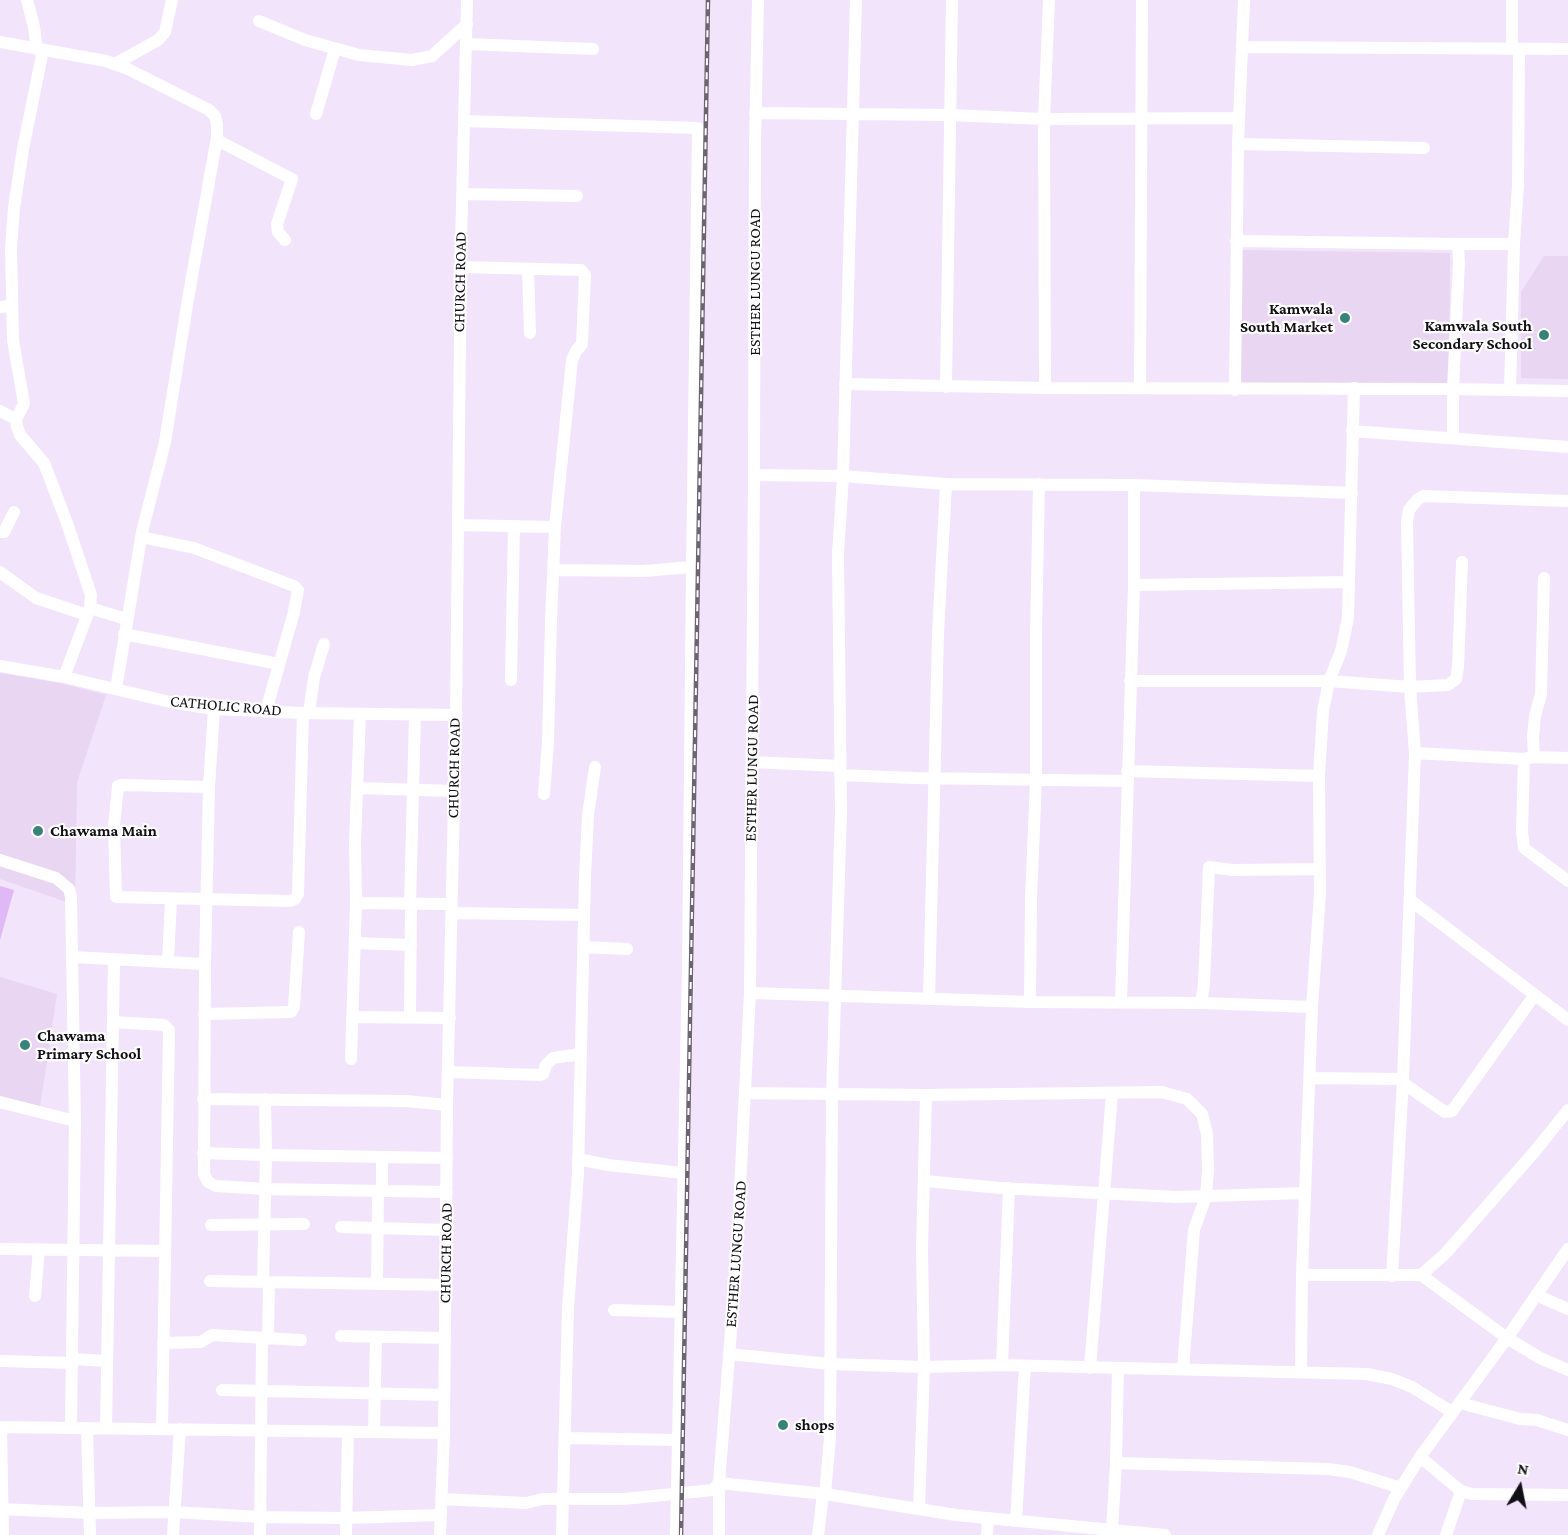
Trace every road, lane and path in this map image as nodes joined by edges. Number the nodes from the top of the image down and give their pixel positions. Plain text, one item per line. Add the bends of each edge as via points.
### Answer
1 (27, 0) edge
2 (172, 0) edge
3 (467, 0) edge
4 (758, 0) edge
5 (856, 0) edge
6 (952, 0) edge
7 (1049, 0) edge
8 (1142, 0) edge
9 (1244, 0) edge
10 (1512, 0) edge
11 (259, 21) dead end
12 (467, 24) junction
13 (0, 42) edge
14 (466, 44) junction
15 (1243, 47) junction
16 (40, 49) junction
17 (335, 49) junction
18 (593, 49) dead end
19 (1515, 49) junction
20 (1568, 49) edge
21 (115, 64) junction
22 (755, 113) junction
23 (854, 113) junction
24 (316, 114) dead end
25 (949, 115) junction
26 (1239, 118) junction
27 (1044, 119) junction
28 (1142, 120) junction
29 (464, 121) junction
30 (217, 140) junction
31 (1238, 144) junction
32 (1424, 148) dead end
33 (462, 194) junction
34 (577, 196) dead end
35 (285, 240) dead end
36 (1236, 241) junction
37 (1458, 244) junction
38 (1514, 244) junction
39 (460, 267) junction
40 (528, 269) junction
41 (6, 306) edge
42 (530, 333) dead end
43 (845, 384) junction
44 (946, 387) junction
45 (1045, 388) junction
46 (1140, 388) junction
47 (1354, 388) junction
48 (1453, 389) junction
49 (1235, 390) junction
50 (1510, 390) junction
51 (1568, 391) edge
52 (0, 411) edge
53 (16, 418) junction
54 (1352, 431) junction
55 (1453, 438) junction
56 (1568, 447) edge
57 (754, 475) junction
58 (843, 476) junction
59 (946, 484) junction
60 (1039, 484) junction
61 (1134, 486) junction
62 (1352, 493) junction
63 (1568, 501) edge
64 (14, 512) dead end
65 (458, 525) junction
66 (514, 526) junction
67 (555, 527) junction
68 (0, 532) edge
69 (141, 537) junction
70 (1462, 562) dead end
71 (692, 567) junction
72 (554, 570) junction
73 (0, 573) edge
74 (1544, 578) dead end
75 (1349, 582) junction
76 (1134, 585) junction
77 (89, 612) junction
78 (126, 620) junction
79 (124, 634) junction
80 (324, 644) dead end
81 (279, 664) junction
82 (0, 666) edge
83 (64, 677) junction
84 (511, 680) dead end
85 (1130, 681) junction
86 (1329, 681) junction
87 (1410, 687) junction
88 (116, 689) junction
89 (214, 709) junction
90 (266, 711) junction
91 (306, 713) junction
92 (360, 715) junction
93 (416, 715) junction
94 (456, 715) junction
95 (1415, 753) junction
96 (1529, 758) junction
97 (1568, 758) edge
98 (752, 762) junction
99 (595, 767) dead end
100 (839, 770) junction
101 (1127, 776) junction
102 (1319, 776) junction
103 (935, 778) junction
104 (1036, 780) junction
105 (209, 787) junction
106 (357, 788) junction
107 (413, 789) junction
108 (454, 791) junction
109 (544, 794) dead end
110 (0, 860) edge
111 (1320, 869) junction
112 (1568, 881) edge
113 (171, 899) junction
114 (207, 899) junction
115 (1410, 900) junction
116 (356, 903) junction
117 (411, 904) junction
118 (451, 909) junction
119 (584, 915) junction
120 (299, 932) dead end
121 (355, 943) junction
122 (411, 945) junction
123 (583, 947) junction
124 (627, 949) dead end
125 (72, 957) junction
126 (114, 960) junction
127 (168, 962) junction
128 (205, 964) junction
129 (750, 993) junction
130 (834, 995) junction
131 (1534, 996) junction
132 (929, 999) junction
133 (1030, 1002) junction
134 (1121, 1002) junction
135 (1201, 1003) junction
136 (1312, 1007) junction
137 (204, 1014) junction
138 (352, 1017) junction
139 (410, 1017) junction
140 (450, 1018) junction
141 (1568, 1020) edge
142 (113, 1022) junction
143 (581, 1054) junction
144 (351, 1059) dead end
145 (448, 1072) junction
146 (1311, 1078) junction
147 (1403, 1081) junction
148 (746, 1093) junction
149 (832, 1094) junction
150 (1112, 1094) junction
151 (926, 1095) junction
152 (203, 1099) junction
153 (265, 1099) junction
154 (0, 1102) edge
155 (447, 1105) junction
156 (1568, 1110) edge
157 (75, 1121) junction
158 (203, 1153) junction
159 (266, 1155) junction
160 (382, 1157) junction
161 (447, 1158) junction
162 (578, 1160) junction
163 (683, 1173) junction
164 (925, 1181) junction
165 (1009, 1188) junction
166 (266, 1189) junction
167 (380, 1191) junction
168 (447, 1192) junction
169 (1104, 1193) junction
170 (1305, 1193) junction
171 (1206, 1196) junction
172 (265, 1224) junction
173 (304, 1224) dead end
174 (211, 1225) dead end
175 (341, 1227) dead end
176 (377, 1228) junction
177 (446, 1230) junction
178 (0, 1249) edge
179 (39, 1249) junction
180 (74, 1249) junction
181 (109, 1249) junction
182 (1568, 1249) edge
183 (165, 1251) junction
184 (1302, 1275) junction
185 (1421, 1275) junction
186 (1392, 1276) junction
187 (210, 1281) dead end
188 (266, 1282) junction
189 (377, 1284) junction
190 (446, 1285) junction
191 (1536, 1294) junction
192 (35, 1296) dead end
193 (1568, 1309) edge
194 (614, 1310) dead end
195 (681, 1312) junction
196 (341, 1336) dead end
197 (375, 1337) junction
198 (445, 1338) junction
199 (1507, 1338) junction
200 (265, 1339) junction
201 (301, 1340) dead end
202 (163, 1343) junction
203 (729, 1354) junction
204 (0, 1361) edge
205 (72, 1361) junction
206 (106, 1361) junction
207 (830, 1364) junction
208 (1002, 1365) junction
209 (1025, 1366) junction
210 (924, 1367) junction
211 (1090, 1368) junction
212 (1118, 1368) junction
213 (1183, 1369) junction
214 (1568, 1370) edge
215 (1301, 1371) junction
216 (222, 1390) dead end
217 (261, 1392) junction
218 (374, 1394) junction
219 (444, 1395) junction
220 (1456, 1407) junction
221 (0, 1426) edge
222 (71, 1427) junction
223 (87, 1428) junction
224 (106, 1428) junction
225 (162, 1428) junction
226 (180, 1428) junction
227 (1568, 1430) edge
228 (260, 1431) junction
229 (348, 1432) junction
230 (374, 1432) junction
231 (444, 1433) junction
232 (566, 1438) junction
233 (677, 1440) junction
234 (1420, 1457) junction
235 (1116, 1463) junction
236 (719, 1483) junction
237 (1401, 1488) junction
238 (1461, 1491) junction
239 (677, 1493) junction
240 (824, 1494) junction
241 (1568, 1495) edge
242 (441, 1499) junction
243 (563, 1499) junction
244 (1, 1509) edge
245 (919, 1509) junction
246 (174, 1512) junction
247 (90, 1513) junction
248 (440, 1515) junction
249 (260, 1516) junction
250 (346, 1518) junction
251 (988, 1518) junction
252 (1016, 1521) junction
253 (1062, 1530) edge
254 (1112, 1530) junction
255 (1144, 1534) edge
256 (3, 1535) edge
257 (90, 1535) edge
258 (173, 1535) edge
259 (260, 1535) edge
260 (346, 1535) edge
261 (440, 1535) edge
262 (562, 1535) edge
263 (676, 1535) edge
264 (719, 1535) edge
265 (818, 1535) edge
266 (987, 1535) edge
267 (1166, 1535) edge
268 (1378, 1535) edge
269 (1446, 1535) edge

1 - 16 street
2 - 21 street via 165,32 158,40
3 - 12 street, CHURCH ROAD
4 - 22 street, ESTHER LUNGU ROAD
5 - 23 street
6 - 25 street
7 - 27 street
8 - 28 street
9 - 15 street
10 - 19 street
11 - 17 street
12 - 14 street, CHURCH ROAD
12 - 17 street via 441,50 423,59 385,58
13 - 16 street
14 - 18 street
14 - 29 street, CHURCH ROAD
15 - 19 street
15 - 26 street
16 - 21 street
16 - 41 street via 14,208
17 - 24 street
19 - 20 street
19 - 38 street via 1518,186
21 - 30 street via 209,110 215,116
22 - 23 street
22 - 57 street, ESTHER LUNGU ROAD
23 - 25 street
23 - 43 street
25 - 27 street
25 - 44 street
26 - 28 street
26 - 31 street
27 - 28 street
27 - 45 street
28 - 46 street
29 - 33 street, CHURCH ROAD
29 - 71 street via 698,128
30 - 35 street via 292,179 277,224
30 - 69 street via 165,442
31 - 32 street
31 - 36 street
33 - 34 street
33 - 39 street, CHURCH ROAD
36 - 37 street
36 - 49 street
37 - 38 street
37 - 48 street
38 - 50 street
39 - 40 street
39 - 65 street, CHURCH ROAD
40 - 42 street
40 - 67 street via 581,270 585,275 582,344 572,360
41 - 53 street via 24,404
43 - 44 street
43 - 58 street
44 - 45 street
45 - 46 street
46 - 49 street
47 - 48 street
47 - 49 street
47 - 54 street
48 - 50 street
48 - 55 street
50 - 51 street
52 - 53 street
53 - 77 street via 20,435 49,473 91,595
54 - 55 street
54 - 62 street
55 - 56 street
57 - 58 street
57 - 98 street, ESTHER LUNGU ROAD
58 - 59 street
58 - 100 street via 838,554
59 - 60 street
59 - 103 street
60 - 61 street
60 - 104 street
61 - 62 street
61 - 76 street
62 - 75 street
63 - 87 street via 1439,496 1417,500 1409,510 1407,522
64 - 68 street via 4,532
65 - 66 street
65 - 94 street, CHURCH ROAD
66 - 67 street
66 - 84 street
67 - 72 street
69 - 78 street
69 - 81 street via 194,548 294,586 298,596
70 - 87 street via 1455,679 1448,685
71 - 72 street
71 - 163 street
72 - 109 street
73 - 77 street via 36,598
74 - 96 street via 1541,694
75 - 76 street
75 - 86 street via 1348,618
76 - 85 street
77 - 78 street
77 - 83 street
78 - 79 street
79 - 81 street
79 - 88 street
80 - 91 street
81 - 90 street
82 - 83 street, CATHOLIC ROAD
83 - 88 street, CATHOLIC ROAD
85 - 86 street
85 - 101 street
86 - 87 street
86 - 102 street
87 - 95 street
88 - 89 street, CATHOLIC ROAD
89 - 90 street, CATHOLIC ROAD
89 - 105 street
90 - 91 street, CATHOLIC ROAD
91 - 92 street, CATHOLIC ROAD
91 - 114 street via 298,894 290,901
92 - 93 street, CATHOLIC ROAD
92 - 106 street
93 - 94 street, CATHOLIC ROAD
93 - 107 street
94 - 108 street, CHURCH ROAD
95 - 96 street
95 - 115 street
96 - 97 street
96 - 112 street via 1524,848
98 - 100 street
98 - 129 street, ESTHER LUNGU ROAD
99 - 119 street via 588,815
100 - 103 street
100 - 130 street
101 - 102 street
101 - 104 street
101 - 134 street
102 - 111 street
103 - 104 street
103 - 132 street
104 - 133 street
105 - 113 street via 118,786 114,826 116,897
105 - 114 street
106 - 107 street
106 - 116 street
107 - 108 street
107 - 117 street
108 - 118 street, CHURCH ROAD
110 - 125 street via 56,878 69,889
111 - 135 street via 1209,867
111 - 136 street
113 - 114 street
113 - 127 street
114 - 128 street
115 - 131 street
115 - 147 street
116 - 117 street
116 - 121 street
117 - 118 street
117 - 122 street
118 - 119 street
118 - 140 street, CHURCH ROAD
119 - 123 street
120 - 137 street via 291,1012
121 - 122 street
121 - 138 street
122 - 139 street
123 - 124 street
123 - 143 street
125 - 126 street
125 - 157 street
126 - 127 street
126 - 142 street
127 - 128 street
128 - 137 street
129 - 130 street
129 - 148 street, ESTHER LUNGU ROAD
130 - 132 street
130 - 149 street
131 - 141 street
131 - 147 street via 1452,1111 1444,1112
132 - 133 street
133 - 134 street
134 - 135 street
135 - 136 street
136 - 146 street
137 - 152 street
138 - 139 street
138 - 144 street
139 - 140 street
140 - 145 street, CHURCH ROAD
142 - 181 street
142 - 183 street via 164,1025 169,1030
143 - 145 street via 553,1058 540,1075
143 - 162 street
145 - 155 street, CHURCH ROAD
146 - 147 street
146 - 170 street
147 - 186 street
148 - 149 street
148 - 203 street, ESTHER LUNGU ROAD
149 - 151 street
149 - 207 street
150 - 151 street
150 - 169 street
150 - 171 street via 1162,1092 1187,1099 1196,1106 1207,1134
151 - 164 street
152 - 153 street
152 - 158 street
153 - 155 street
153 - 159 street
154 - 157 street
155 - 161 street, CHURCH ROAD
156 - 185 street via 1445,1254
157 - 180 street
158 - 159 street
158 - 166 street via 208,1182 216,1186
159 - 160 street
159 - 166 street
160 - 161 street
160 - 167 street
161 - 168 street, CHURCH ROAD
162 - 163 street
162 - 232 street via 568,1308
163 - 195 street
164 - 165 street
164 - 210 street
165 - 169 street
165 - 208 street
166 - 167 street
166 - 172 street
167 - 168 street
167 - 176 street
168 - 177 street, CHURCH ROAD
169 - 171 street
169 - 211 street
170 - 171 street
170 - 184 street
171 - 213 street via 1194,1230
172 - 173 street
172 - 174 street
172 - 188 street
175 - 176 street
176 - 177 street
176 - 189 street
177 - 190 street, CHURCH ROAD
178 - 179 street
179 - 180 street
179 - 192 street
180 - 181 street
180 - 205 street
181 - 183 street
181 - 206 street
182 - 191 street
183 - 202 street
184 - 186 street
184 - 215 street
185 - 186 street
185 - 199 street
187 - 188 street
188 - 189 street
188 - 200 street
189 - 190 street
190 - 198 street, CHURCH ROAD
191 - 193 street
191 - 199 street
194 - 195 street
195 - 233 street
196 - 197 street
197 - 198 street
197 - 218 street
198 - 219 street, CHURCH ROAD
199 - 214 street
199 - 220 street
200 - 201 street
200 - 202 street via 212,1335 201,1342
200 - 217 street
202 - 225 street
203 - 207 street
203 - 236 street, ESTHER LUNGU ROAD
204 - 205 street
205 - 206 street
205 - 222 street
206 - 224 street
207 - 210 street
207 - 240 street via 830,1438
208 - 209 street
208 - 210 street
209 - 211 street
209 - 252 street
210 - 245 street
211 - 212 street
212 - 213 street
212 - 235 street
213 - 215 street
215 - 220 street via 1392,1379
216 - 217 street
217 - 218 street
217 - 228 street
218 - 219 street
218 - 230 street
219 - 231 street, CHURCH ROAD
220 - 227 street via 1537,1420
220 - 234 street
221 - 222 street
221 - 244 street
222 - 223 street
223 - 224 street
223 - 247 street
224 - 225 street
225 - 226 street
226 - 228 street
226 - 246 street
228 - 229 street
228 - 249 street
229 - 230 street
229 - 250 street
230 - 231 street
231 - 242 street, CHURCH ROAD
232 - 233 street
232 - 243 street
233 - 239 street
234 - 237 street
234 - 238 street
235 - 237 street via 1328,1469
235 - 254 street
236 - 239 street via 713,1490
236 - 240 street
236 - 264 street, ESTHER LUNGU ROAD
237 - 268 street
238 - 241 street
238 - 269 street
239 - 243 street via 624,1499
239 - 263 street
240 - 245 street
240 - 265 street
242 - 243 street via 526,1503
242 - 248 street, CHURCH ROAD
243 - 262 street
244 - 247 street
244 - 256 street
245 - 251 street
246 - 247 street
246 - 249 street
246 - 258 street
247 - 257 street
248 - 250 street
248 - 261 street, CHURCH ROAD
249 - 250 street
249 - 259 street
250 - 260 street
251 - 252 street
251 - 266 street
252 - 253 street
253 - 254 street
254 - 255 street
255 - 267 street

